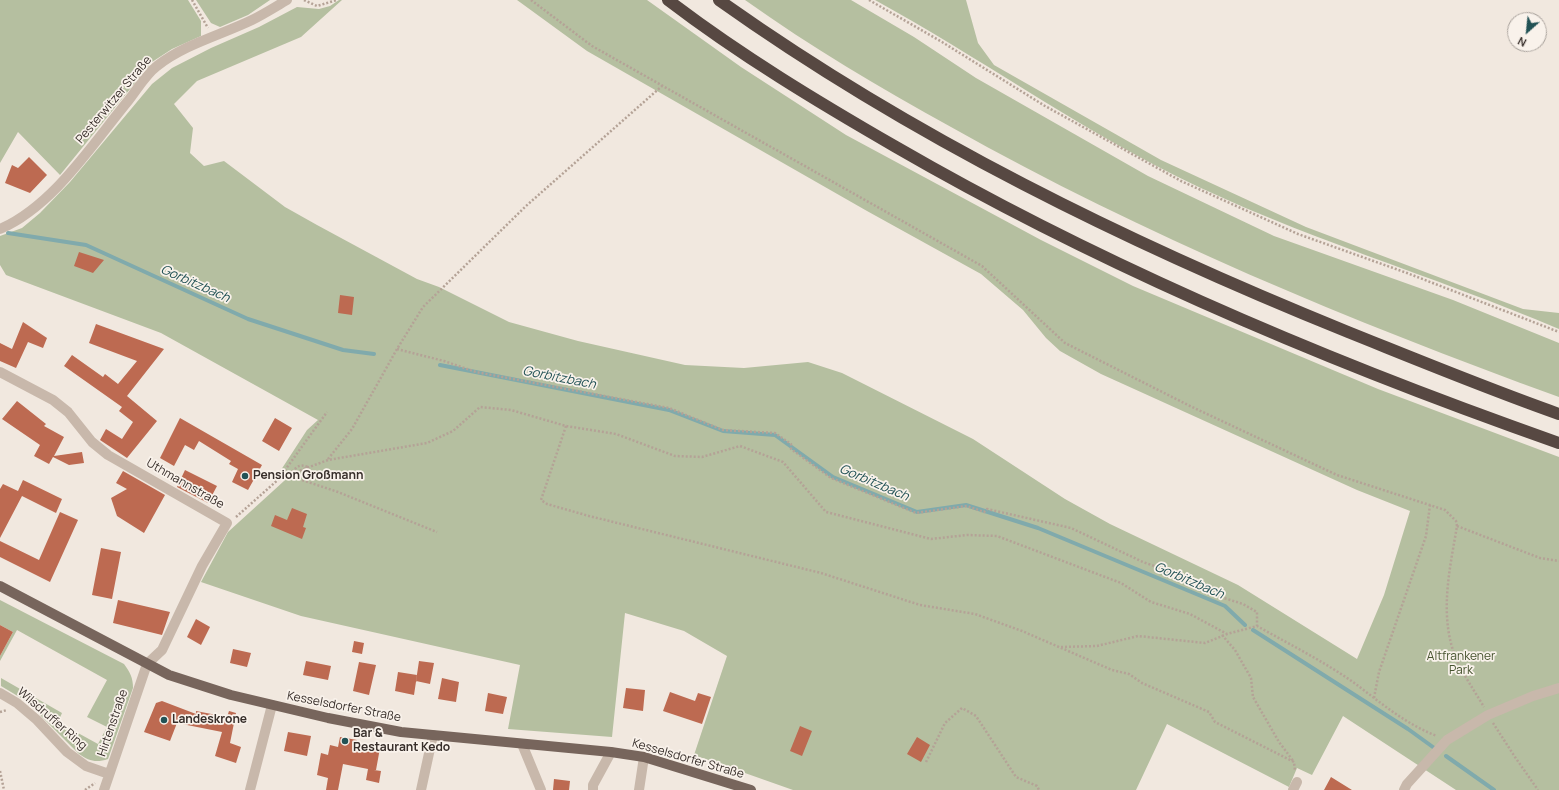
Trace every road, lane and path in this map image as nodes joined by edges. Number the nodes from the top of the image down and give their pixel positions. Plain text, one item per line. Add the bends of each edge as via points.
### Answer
1 (192, 0) edge
2 (286, 0) edge
3 (304, 0) edge
4 (337, 0) edge
5 (531, 0) edge
6 (668, 0) edge
7 (719, 0) edge
8 (870, 0) edge
9 (213, 36) junction
10 (662, 86) junction
11 (0, 229) edge
12 (1559, 332) edge
13 (397, 349) junction
14 (0, 372) edge
15 (327, 412) dead end
16 (1559, 414) edge
17 (566, 426) junction
18 (1559, 442) edge
19 (328, 460) junction
20 (287, 475) junction
21 (280, 478) junction
22 (1430, 506) junction
23 (227, 523) junction
24 (1457, 526) junction
25 (436, 532) dead end
26 (1559, 561) edge
27 (0, 586) edge
28 (1258, 626) junction
29 (1227, 634) junction
30 (1222, 635) junction
31 (1059, 648) junction
32 (147, 664) junction
33 (1559, 688) edge
34 (0, 693) edge
35 (1374, 698) junction
36 (272, 705) junction
37 (1488, 715) junction
38 (433, 735) junction
39 (1447, 740) junction
40 (522, 744) junction
41 (611, 752) junction
42 (644, 757) junction
43 (926, 762) dead end
44 (1294, 762) junction
45 (0, 772) edge
46 (109, 774) junction
47 (1295, 786) edge
48 (4, 790) edge
49 (104, 790) edge
50 (250, 790) edge
51 (421, 790) edge
52 (541, 790) edge
53 (593, 790) edge
54 (639, 790) edge
55 (751, 790) edge
56 (1039, 790) edge
57 (1404, 790) edge
58 (1538, 790) edge

1 - 9 path
2 - 9 street, Pesterwitzer Straße via 252,20
3 - 4 path via 318,6
5 - 10 path via 592,46
6 - 18 highway via 852,122 1051,231 1198,300 1287,338
7 - 16 highway via 870,99 1065,206 1290,308
8 - 12 path via 1045,106 1180,181 1298,234
9 - 11 street, Pesterwitzer Straße via 174,54 156,67 74,167 37,207 16,222
10 - 13 path via 526,206 423,307
10 - 22 path via 982,266 1065,343 1190,406 1337,475
13 - 19 path via 352,429
13 - 28 path via 476,372 669,408 723,430 776,434 790,444 791,449 832,478 916,513 966,506 984,512 987,509 1071,528 1143,562 1196,581 1224,598 1243,604 1257,612
14 - 23 street, Uthmannstraße via 58,404 68,412 92,442 108,455
15 - 21 path
17 - 19 path via 511,410 480,407 453,431 428,443
17 - 29 path via 616,434 675,456 702,457 740,446 784,462 826,512 931,539 967,535 997,536 1121,583 1151,602 1190,614
17 - 31 path via 541,500 547,504 821,572 920,605 975,614
19 - 20 path via 308,467 301,464
20 - 21 path
20 - 25 path via 338,492
21 - 23 path
22 - 24 path via 1445,510 1456,521
22 - 35 path via 1426,536 1378,672
23 - 32 street, Uthmannstraße via 202,566 162,650
24 - 26 path via 1540,558
24 - 37 path via 1446,603 1448,627 1455,656
27 - 32 main road, Kesselsdorfer Straße
28 - 29 path
28 - 35 path via 1352,681
29 - 30 path
30 - 31 path via 1205,643 1138,636 1097,646
30 - 44 path via 1235,650 1251,678 1253,697 1279,742
31 - 44 path via 1112,670 1129,674 1142,683 1209,712 1215,722
32 - 36 main road, Kesselsdorfer Straße via 175,677
32 - 46 street, Hirtenstraße
33 - 37 street
34 - 46 street, Wilsdruffer Ring via 37,720 67,752 86,766
35 - 39 path via 1419,729
36 - 38 main road, Kesselsdorfer Straße via 393,730
36 - 50 street
37 - 39 street
37 - 58 path
38 - 40 main road, Kesselsdorfer Straße
38 - 51 street
39 - 57 street
40 - 41 main road, Kesselsdorfer Straße
40 - 52 street
41 - 42 main road, Kesselsdorfer Straße
41 - 53 street via 593,785
42 - 54 street
42 - 55 main road, Kesselsdorfer Straße
43 - 56 path via 945,724 962,708 976,716 1016,777 1037,786
44 - 47 path
45 - 48 path
46 - 49 street, Hirtenstraße

